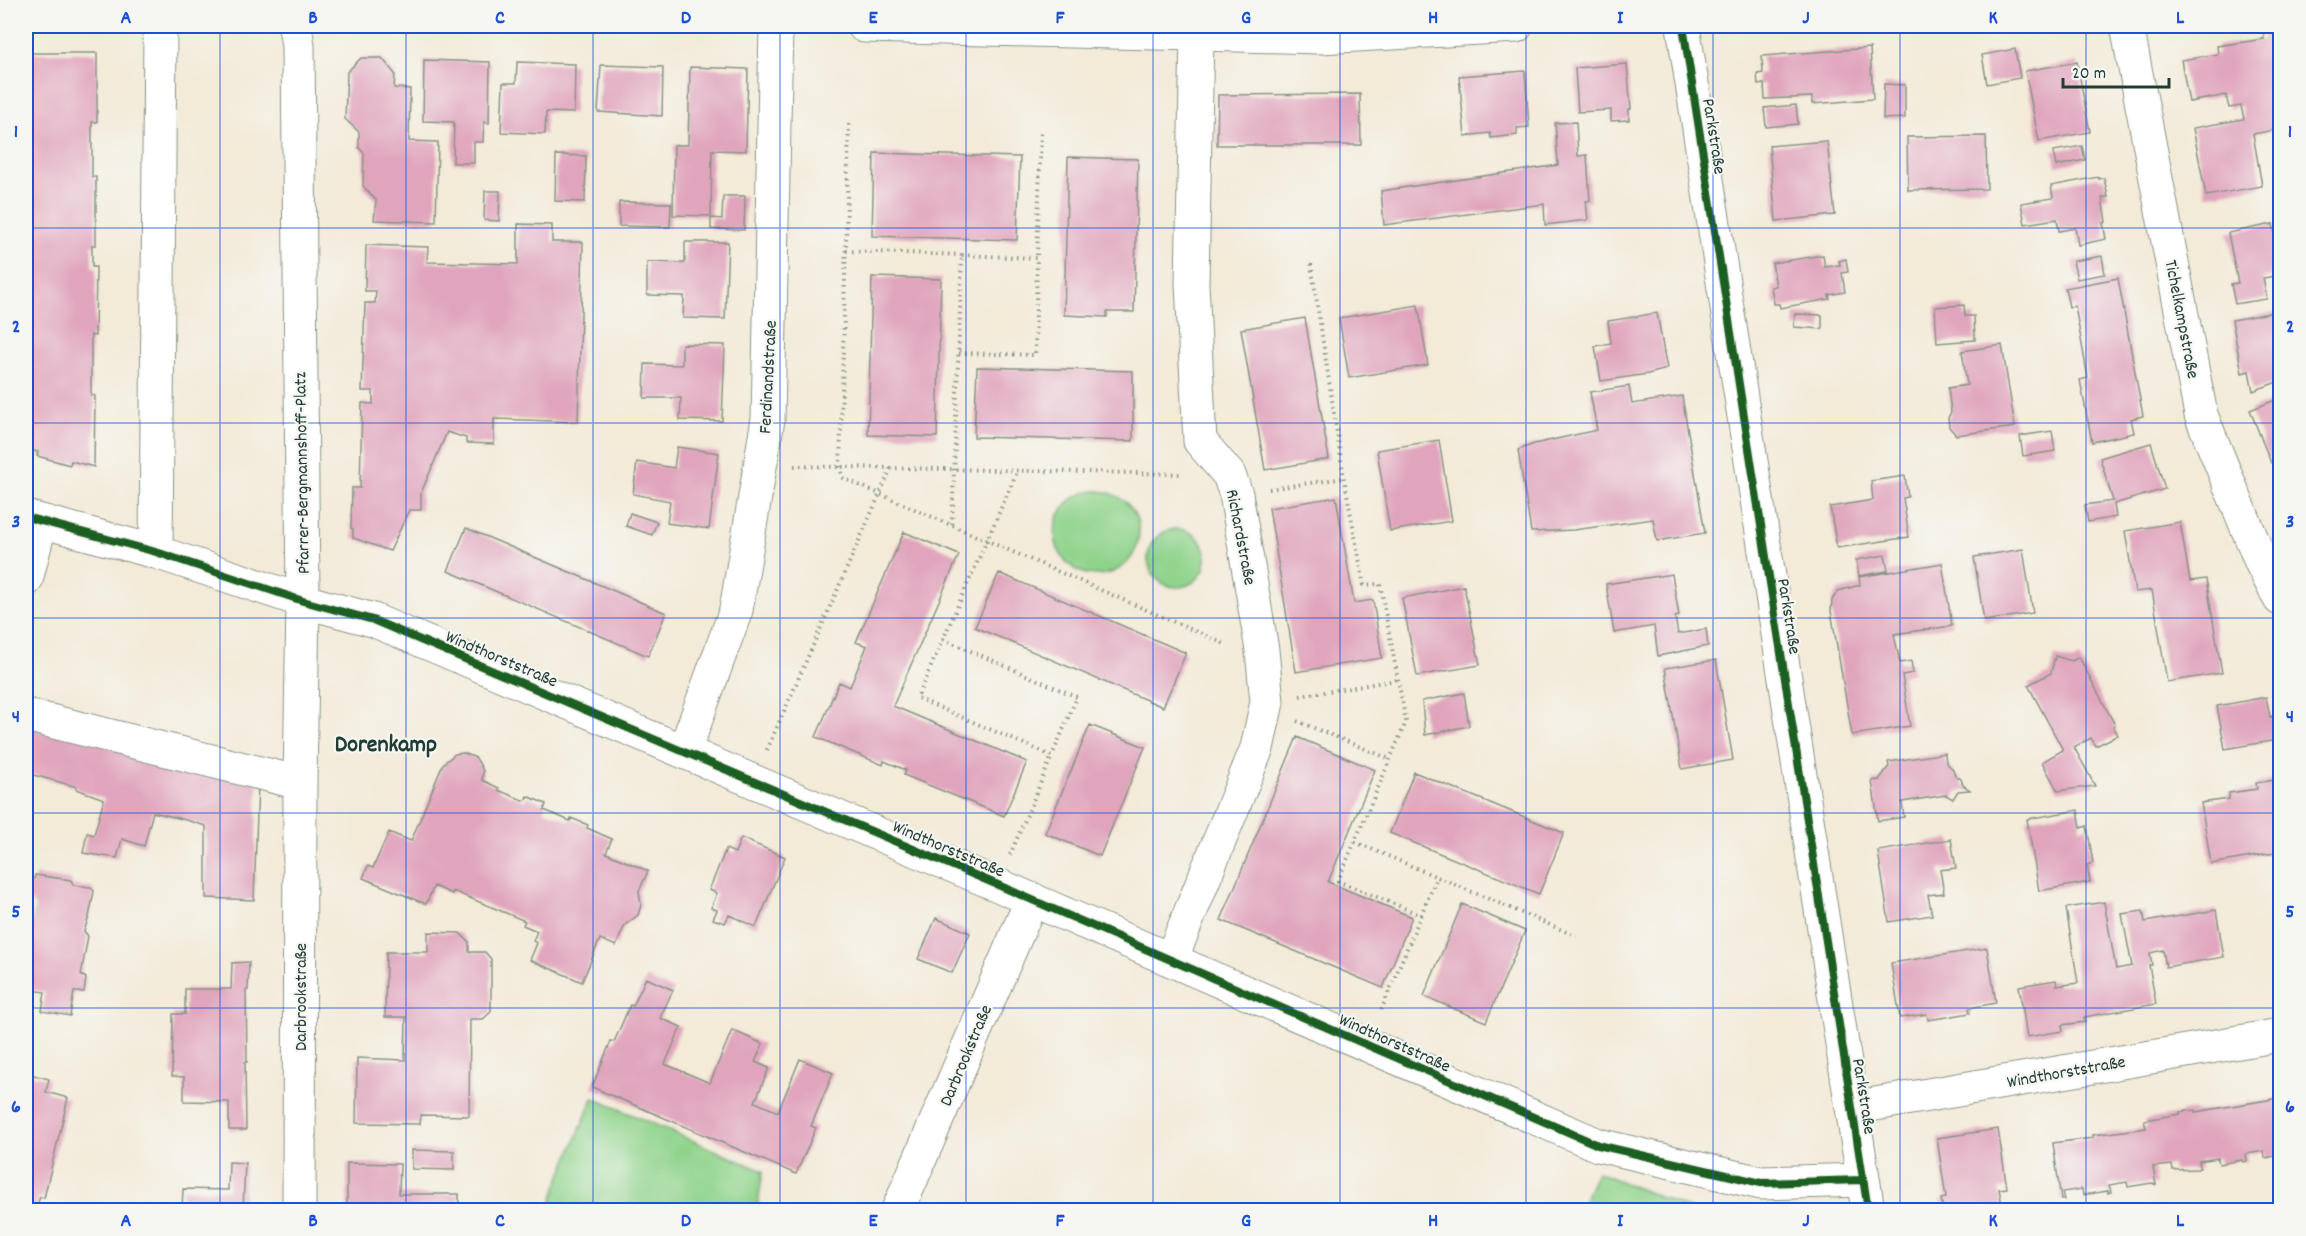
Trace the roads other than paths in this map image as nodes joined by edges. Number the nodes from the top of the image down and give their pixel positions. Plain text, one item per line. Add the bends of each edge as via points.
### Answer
1 (160, 26) edge
2 (295, 26) edge
3 (776, 26) edge
4 (864, 26) edge
5 (1516, 26) edge
6 (1683, 26) edge
7 (2127, 26) edge
8 (1014, 27) edge
9 (1320, 32) edge
10 (1197, 34) junction
11 (33, 519) edge
12 (156, 552) junction
13 (26, 580) edge
14 (2280, 599) edge
15 (303, 600) junction
16 (26, 715) edge
17 (684, 752) junction
18 (300, 783) junction
19 (1032, 899) junction
20 (1171, 960) junction
21 (2280, 1035) edge
22 (1852, 1108) junction
23 (1865, 1195) edge
24 (299, 1210) edge
25 (898, 1210) edge

1 - 12 street
2 - 15 street, Pfarrer-Bergmannshoff-Platz
3 - 17 street, Ferdinandstraße via 768,419 736,610
4 - 8 street
5 - 9 street
6 - 22 street, Parkstraße
7 - 14 street, Tichelkampstraße via 2201,415
8 - 10 street
9 - 10 street
10 - 20 street, Richardstraße via 1192,284 1200,441 1232,484 1267,705 1243,786
11 - 12 street, Windthorststraße
11 - 13 street
12 - 15 street, Windthorststraße
15 - 17 street, Windthorststraße via 373,620
15 - 18 street, Pfarrer-Bergmannshoff-Platz
16 - 18 street
17 - 19 street, Windthorststraße
18 - 24 street, Darbrookstraße
19 - 20 street, Windthorststraße
19 - 25 street, Darbrookstraße
20 - 23 street, Windthorststraße via 1598,1146 1761,1184
21 - 22 street, Windthorststraße
22 - 23 street, Parkstraße

